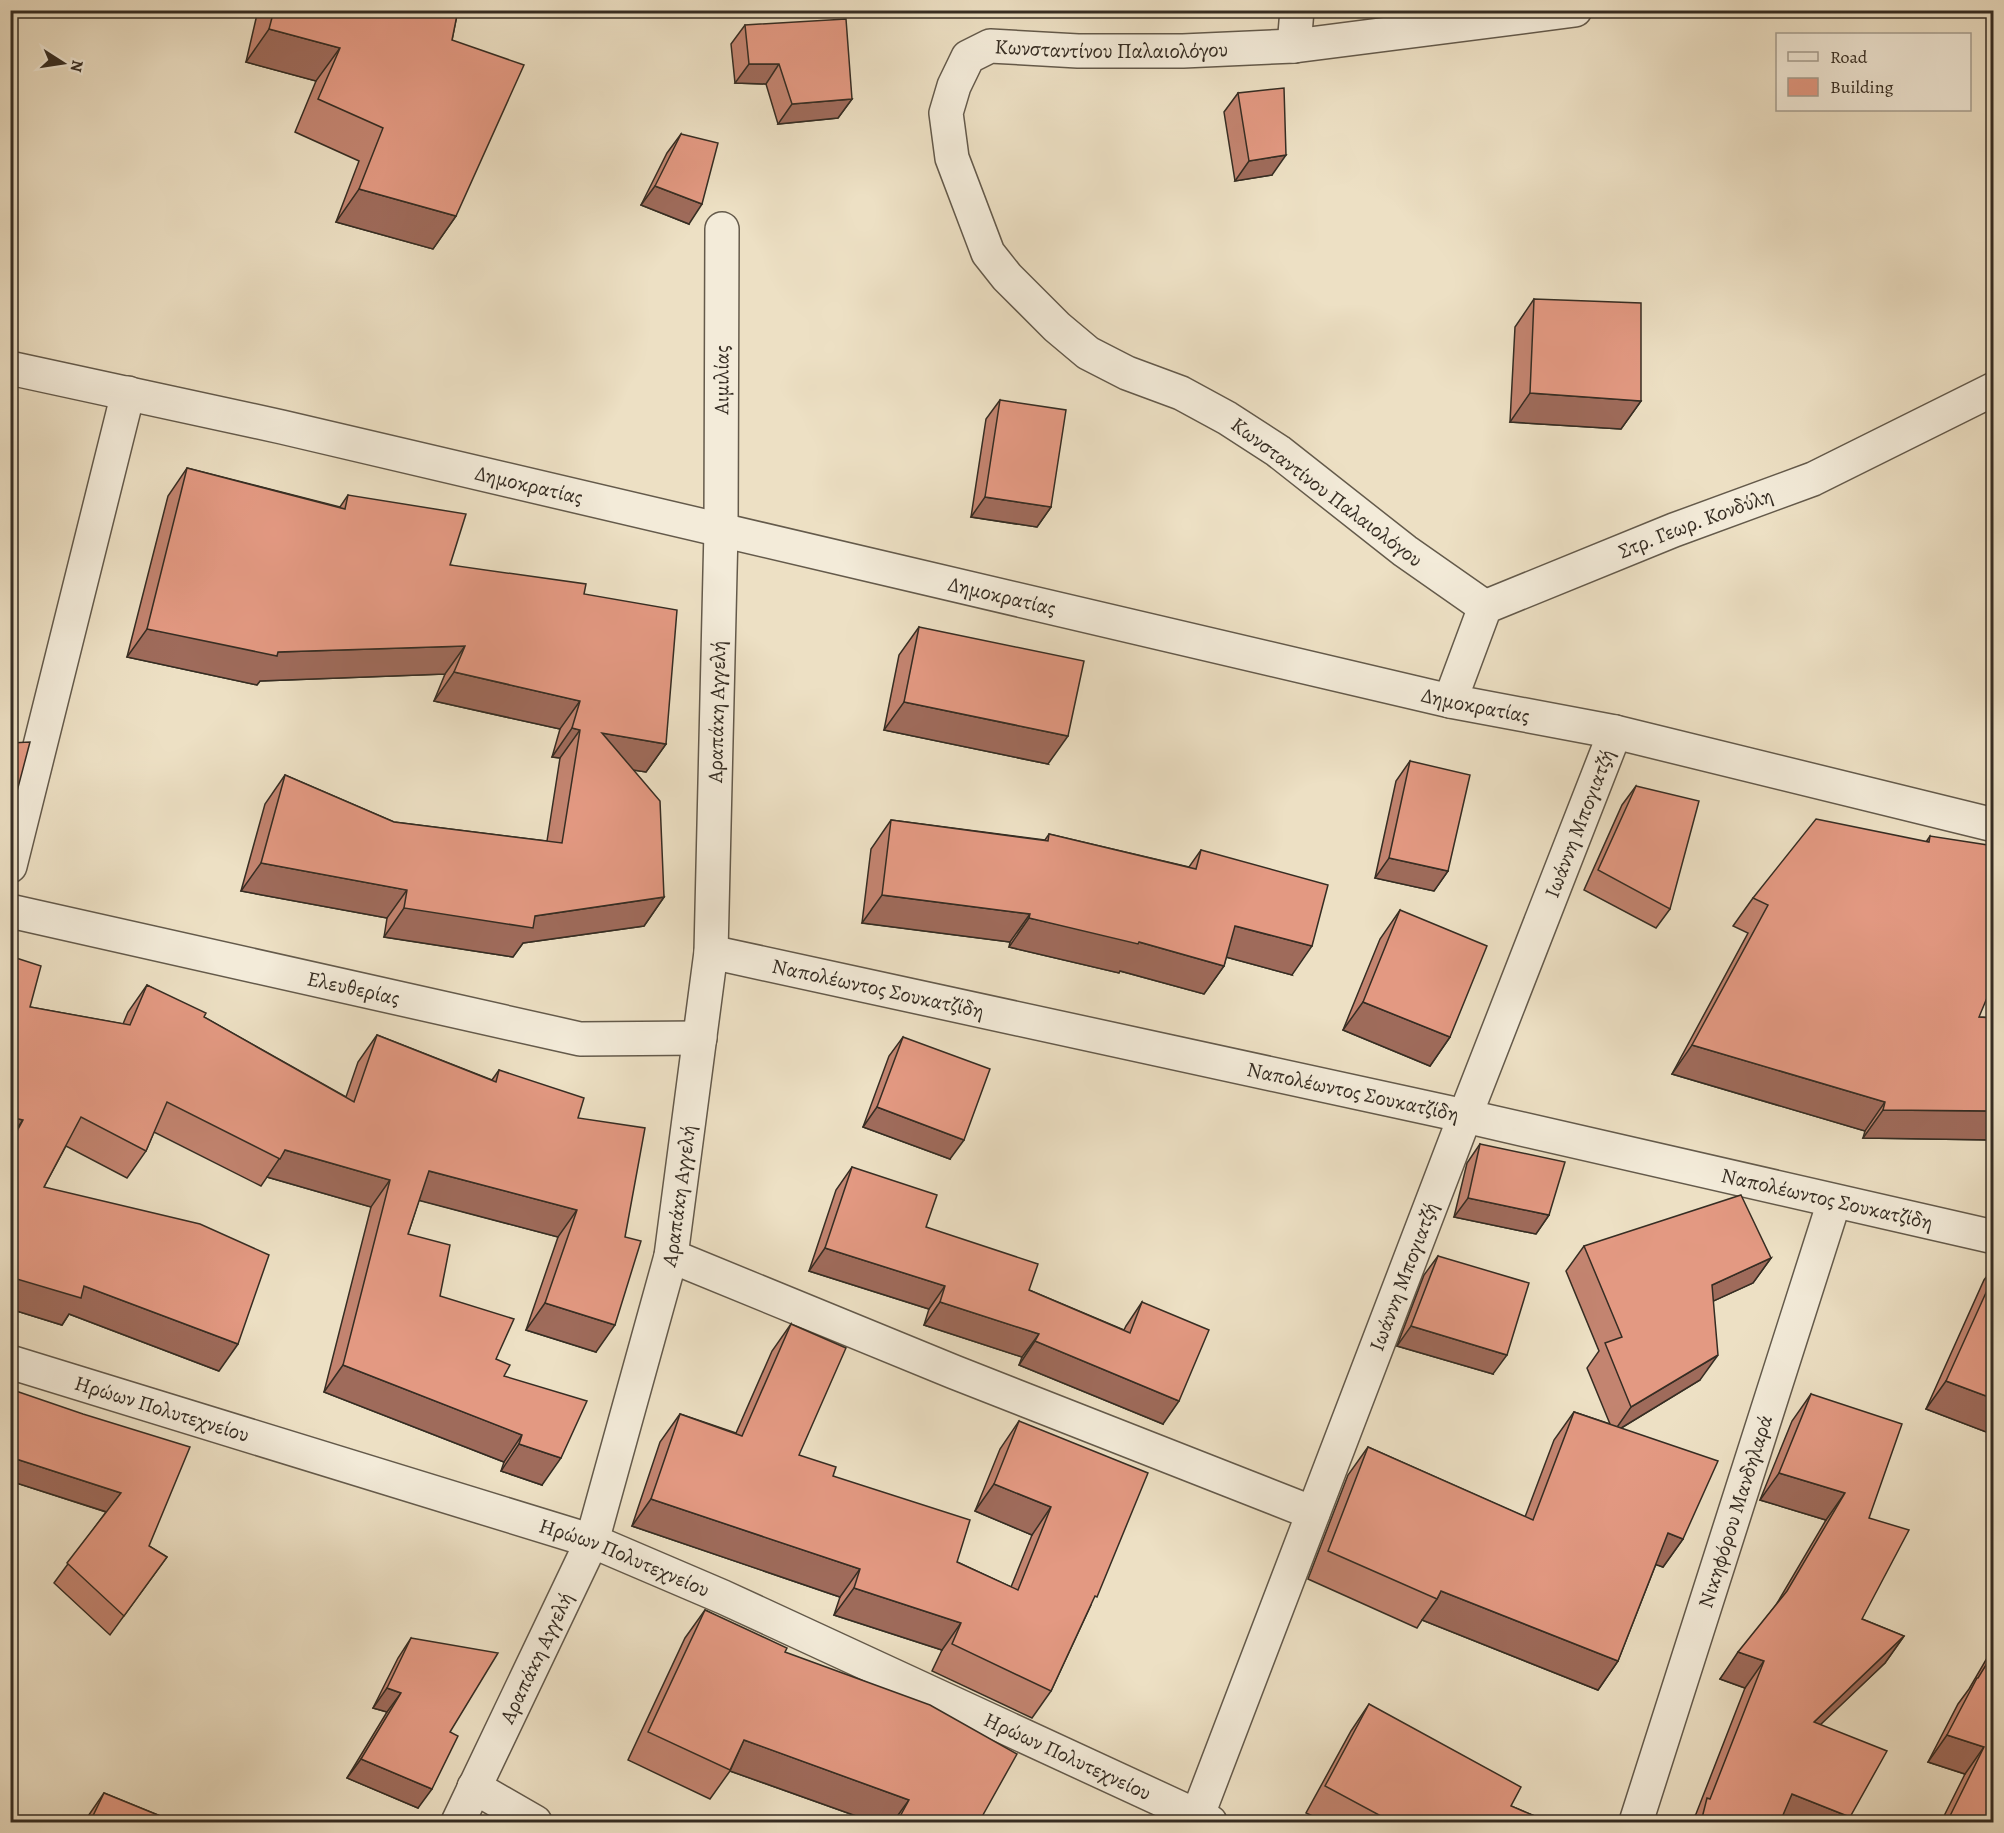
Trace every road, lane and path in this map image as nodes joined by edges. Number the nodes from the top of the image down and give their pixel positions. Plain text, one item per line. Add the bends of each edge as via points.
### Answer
1 (1297, 10) edge
2 (1575, 10) edge
3 (1294, 46) junction
4 (722, 229) dead end
5 (10, 368) edge
6 (1994, 389) edge
7 (128, 393) junction
8 (721, 530) junction
9 (1485, 607) junction
10 (1450, 701) junction
11 (1615, 732) junction
12 (1994, 825) edge
13 (10, 866) edge
14 (10, 911) edge
15 (711, 952) junction
16 (700, 1038) junction
17 (1465, 1116) junction
18 (1834, 1202) junction
19 (1994, 1237) edge
20 (671, 1256) junction
21 (10, 1362) edge
22 (1313, 1513) junction
23 (592, 1541) junction
24 (474, 1787) junction
25 (1201, 1820) edge
26 (458, 1822) edge
27 (535, 1822) edge
28 (1636, 1822) edge

1 - 3 street
2 - 3 street, Κωνσταντίνου Παλαιολόγου
3 - 9 street, Κωνσταντίνου Παλαιολόγου via 1148,51 990,46 968,57 954,86 946,113 952,158 988,254 1065,334 1088,353 1181,393 1236,423
4 - 8 street, Αιμιλίας
5 - 7 street, Δημοκρατίας
6 - 9 street, Στρ. Γεωρ. Κονδύλη via 1813,479 1674,530
7 - 8 street, Δημοκρατίας
7 - 13 street
8 - 10 street, Δημοκρατίας
8 - 15 street, Αραπάκη Αγγελή
9 - 10 street
10 - 11 street, Δημοκρατίας
11 - 12 street, Δημοκρατίας
11 - 17 street, Ιωάννη Μπογιατζή
14 - 16 street, Ελευθερίας via 580,1039
15 - 16 street, Αραπάκη Αγγελή
15 - 17 street, Ναπολέωντος Σουκατζίδη
16 - 20 street, Αραπάκη Αγγελή
17 - 18 street, Ναπολέωντος Σουκατζίδη
17 - 22 street, Ιωάννη Μπογιατζή
18 - 19 street, Ναπολέωντος Σουκατζίδη
18 - 28 street, Νικηφόρου Μανδηλαρά
20 - 22 street
20 - 23 street, Αραπάκη Αγγελή
21 - 23 street, Ηρώων Πολυτεχνείου
22 - 25 street, Ιωάννη Μπογιατζή
23 - 24 street, Αραπάκη Αγγελή
23 - 25 street, Ηρώων Πολυτεχνείου via 723,1597
24 - 26 street, Αραπάκη Αγγελή
24 - 27 street

